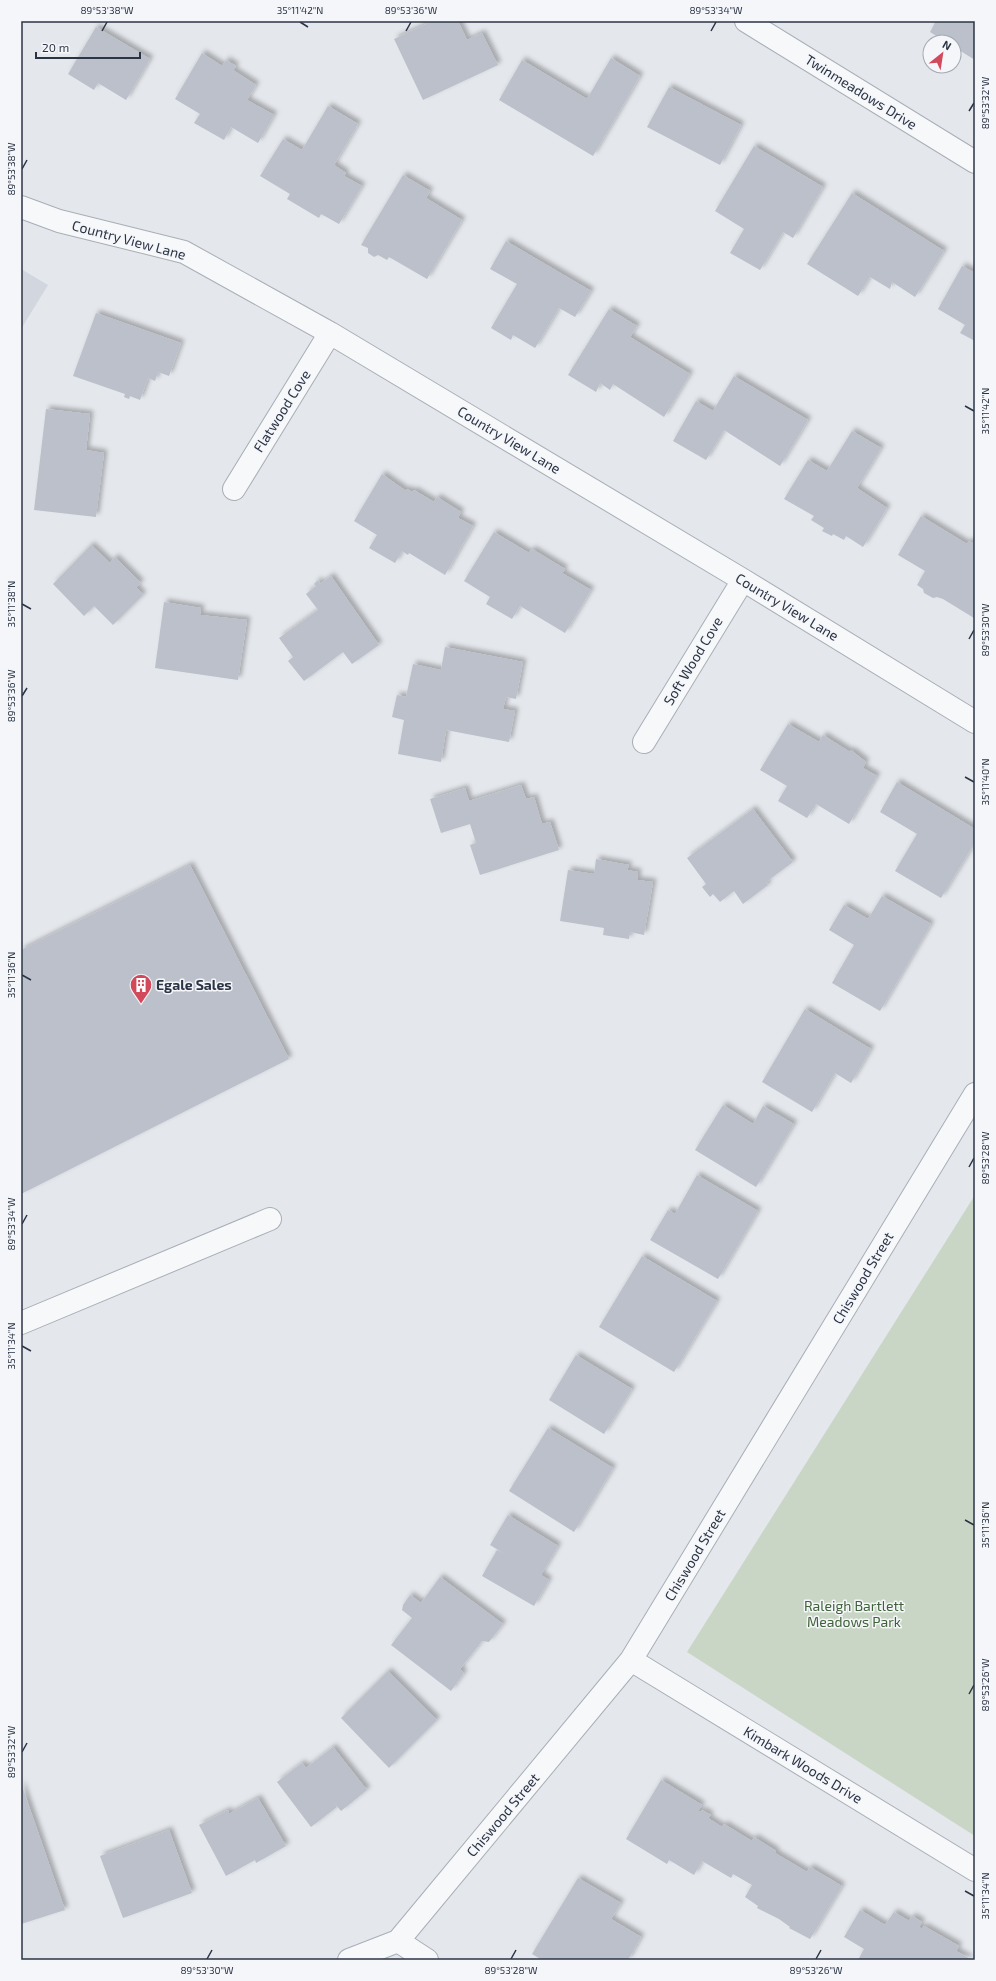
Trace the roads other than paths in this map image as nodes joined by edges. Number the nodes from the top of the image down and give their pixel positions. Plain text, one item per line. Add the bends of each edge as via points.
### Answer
1 (746, 21) edge
2 (975, 162) edge
3 (21, 207) edge
4 (330, 333) junction
5 (234, 489) dead end
6 (743, 580) junction
7 (975, 722) edge
8 (644, 742) dead end
9 (975, 1094) edge
10 (270, 1219) dead end
11 (21, 1323) edge
12 (631, 1660) junction
13 (975, 1870) edge
14 (398, 1941) junction
15 (349, 1960) edge
16 (427, 1960) edge

1 - 2 street, Twinmeadows Drive
3 - 4 street, Country View Lane via 59,221 184,252
4 - 5 street, Flatwood Cove
4 - 6 street, Country View Lane
6 - 7 street, Country View Lane
6 - 8 street, Soft Wood Cove
9 - 12 street, Chiswood Street
10 - 11 street
12 - 13 street, Kimbark Woods Drive
12 - 14 street, Chiswood Street
14 - 15 street, Chiswood Street
14 - 16 street

